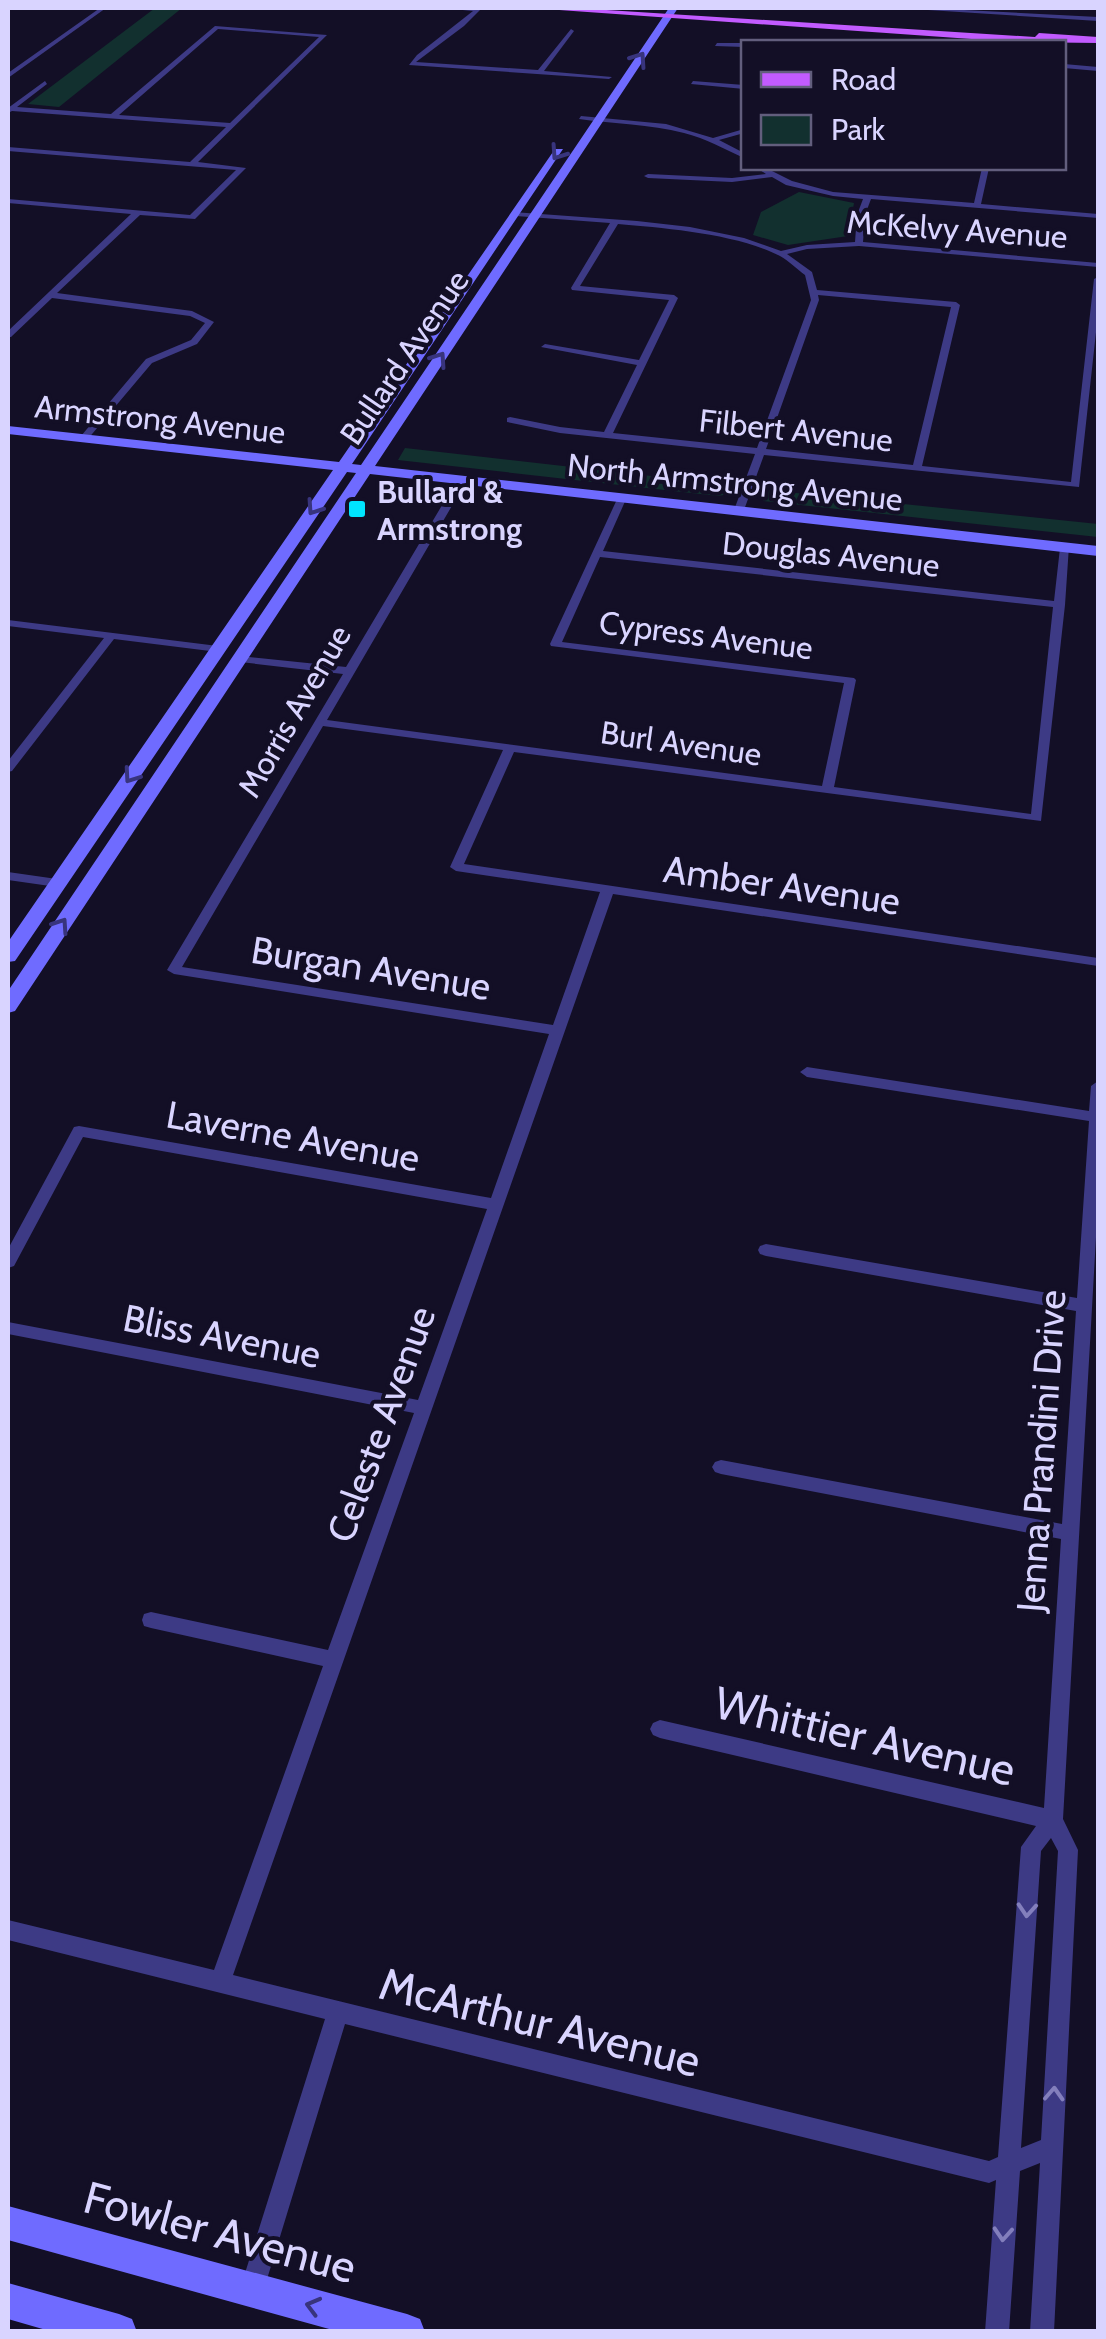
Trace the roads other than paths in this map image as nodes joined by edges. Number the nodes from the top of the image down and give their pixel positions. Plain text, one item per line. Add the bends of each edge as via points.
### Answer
1 (103, 8) edge
2 (445, 8) edge
3 (536, 8) edge
4 (619, 8) edge
5 (928, 8) edge
6 (478, 10) edge
7 (663, 11) edge
8 (1029, 11) edge
9 (1098, 19) edge
10 (572, 31) dead end
11 (1029, 40) edge
12 (1057, 40) edge
13 (1066, 41) edge
14 (1066, 43) edge
15 (1098, 43) edge
16 (717, 45) dead end
17 (741, 46) edge
18 (1066, 66) edge
19 (1098, 68) edge
20 (540, 73) junction
21 (608, 77) junction
22 (8, 78) edge
23 (693, 83) dead end
24 (741, 87) edge
25 (613, 97) junction
26 (9, 110) edge
27 (114, 115) junction
28 (582, 118) junction
29 (598, 120) junction
30 (234, 124) junction
31 (741, 133) edge
32 (716, 139) junction
33 (8, 149) edge
34 (741, 154) edge
35 (192, 164) junction
36 (763, 170) edge
37 (985, 170) edge
38 (772, 175) junction
39 (648, 176) dead end
40 (868, 197) junction
41 (8, 201) edge
42 (976, 206) junction
43 (137, 213) junction
44 (516, 214) junction
45 (534, 216) junction
46 (1098, 216) edge
47 (614, 223) junction
48 (859, 244) junction
49 (783, 253) junction
50 (1098, 265) edge
51 (1098, 279) edge
52 (816, 292) junction
53 (50, 295) junction
54 (8, 335) edge
55 (545, 348) dead end
56 (642, 363) junction
57 (510, 420) dead end
58 (8, 430) edge
59 (607, 435) junction
60 (84, 438) junction
61 (760, 451) junction
62 (343, 466) junction
63 (918, 468) junction
64 (366, 469) junction
65 (462, 480) junction
66 (622, 497) junction
67 (739, 510) junction
68 (1065, 548) junction
69 (1098, 551) edge
70 (596, 553) junction
71 (1060, 605) junction
72 (8, 623) edge
73 (110, 636) junction
74 (218, 648) junction
75 (240, 658) junction
76 (348, 672) junction
77 (318, 722) junction
78 (190, 732) junction
79 (510, 748) junction
80 (8, 768) edge
81 (827, 790) junction
82 (8, 876) edge
83 (57, 883) junction
84 (608, 890) junction
85 (8, 956) edge
86 (1098, 962) edge
87 (174, 970) joint
88 (8, 1006) edge
89 (558, 1031) junction
90 (807, 1072) dead end
91 (1098, 1086) edge
92 (1096, 1117) edge
93 (496, 1205) junction
94 (12, 1245) edge
95 (766, 1250) dead end
96 (8, 1262) edge
97 (1085, 1306) junction
98 (8, 1328) edge
99 (424, 1408) junction
100 (721, 1467) dead end
101 (1070, 1534) junction
102 (151, 1620) dead end
103 (334, 1660) junction
104 (660, 1729) dead end
105 (1053, 1820) junction
106 (8, 1930) edge
107 (220, 1982) junction
108 (337, 2014) junction
109 (1051, 2147) junction
110 (1008, 2167) junction
111 (8, 2224) edge
112 (252, 2290) junction
113 (8, 2301) edge
114 (119, 2332) edge
115 (408, 2332) edge
116 (997, 2332) edge
117 (1042, 2332) edge

1 - 22 street
2 - 6 street
3 - 7 main road
4 - 7 main road
5 - 8 street
6 - 20 street via 411,64
7 - 11 main road
7 - 12 main road
7 - 21 main road, Bullard Avenue
25 -> 7 main road, Bullard Avenue
8 - 9 street
10 - 20 street
13 - 15 main road
14 - 15 main road
16 - 17 street
18 - 19 street
20 - 21 street
21 - 25 main road via 615,80
21 - 28 main road, Bullard Avenue
22 - 26 street via 45,83
23 - 24 street
25 - 29 main road, Bullard Avenue
26 - 27 street
27 - 30 street
27 - 30 street via 218,27 324,35
28 - 29 street
28 -> 44 main road, Bullard Avenue
29 - 32 street via 670,126
29 - 45 main road, Bullard Avenue
30 - 35 street
31 - 32 street
32 - 34 street
33 - 35 street
35 - 43 street via 242,168 192,217
36 - 38 street
37 - 42 street
38 - 39 street
38 - 40 street via 808,189
40 - 42 street
40 - 48 street
41 - 43 street
42 - 46 street
43 - 53 street
44 - 45 street, McKelvy Avenue
44 - 62 main road, Bullard Avenue
45 - 47 street, McKelvy Avenue
64 -> 45 main road, Bullard Avenue
47 - 49 street, McKelvy Avenue via 710,232
47 - 56 street via 575,288 674,298
48 - 49 street, McKelvy Avenue
48 - 50 street, McKelvy Avenue
49 - 52 street via 808,272
51 - 63 street, Filbert Avenue via 1076,485
52 - 61 street
52 - 63 street via 956,305
53 - 54 street
53 - 60 street via 210,322 194,342 153,357
55 - 56 street
56 - 59 street
57 - 59 street, Filbert Avenue
58 - 60 main road, Armstrong Avenue
59 - 61 street, Filbert Avenue
60 - 62 main road, Armstrong Avenue
61 - 63 street, Filbert Avenue
61 - 67 street
62 - 64 main road, Armstrong Avenue
62 -> 74 main road, Bullard Avenue
64 - 65 main road, North Armstrong Avenue
64 - 75 main road, Bullard Avenue
65 - 66 main road, North Armstrong Avenue
65 - 76 street, Morris Avenue
66 - 67 main road, North Armstrong Avenue
66 - 70 street
67 - 68 main road, North Armstrong Avenue
68 - 69 main road, North Armstrong Avenue
68 - 71 street
70 - 71 street, Douglas Avenue
70 - 81 street, Cypress Avenue via 555,644 850,680
71 - 81 street, Burl Avenue via 1037,818
72 - 73 street
73 - 74 street
73 - 80 street
74 - 78 main road, Bullard Avenue via 224,660 200,698
74 -> 83 main road, Bullard Avenue
75 - 76 street
75 - 78 main road, Bullard Avenue
76 - 77 street, Morris Avenue
77 - 79 street, Burl Avenue
77 - 87 street, Morris Avenue
88 -> 78 main road, Bullard Avenue
79 - 81 street, Burl Avenue
79 - 84 street, Amber Avenue via 456,867
82 - 83 street
83 - 85 main road, Bullard Avenue
84 - 86 street, Amber Avenue
84 - 89 street, Celeste Avenue
87 - 89 street, Burgan Avenue
89 - 93 street, Celeste Avenue
90 - 92 street
91 - 92 street, Jenna Prandini Drive
92 - 97 street, Jenna Prandini Drive
93 - 94 street, Laverne Avenue via 78,1131
93 - 99 street, Celeste Avenue
94 - 96 street
95 - 97 street
97 - 101 street, Jenna Prandini Drive
98 - 99 street, Bliss Avenue
99 - 103 street, Celeste Avenue
100 - 101 street
101 - 105 street, Jenna Prandini Drive
102 - 103 street
103 - 107 street, Celeste Avenue
104 - 105 street, Whittier Avenue
109 -> 105 street, Jenna Prandini Drive via 1068,1850
105 -> 110 street, Jenna Prandini Drive via 1031,1847
106 - 107 street, McArthur Avenue
107 - 108 street, McArthur Avenue
108 - 110 street, McArthur Avenue via 989,2172
108 - 112 street
109 - 110 street, McArthur Avenue
109 - 117 street, Jenna Prandini Drive
110 -> 116 street, Jenna Prandini Drive
111 - 112 main road, Fowler Avenue
115 -> 112 main road, Fowler Avenue
113 - 114 main road

